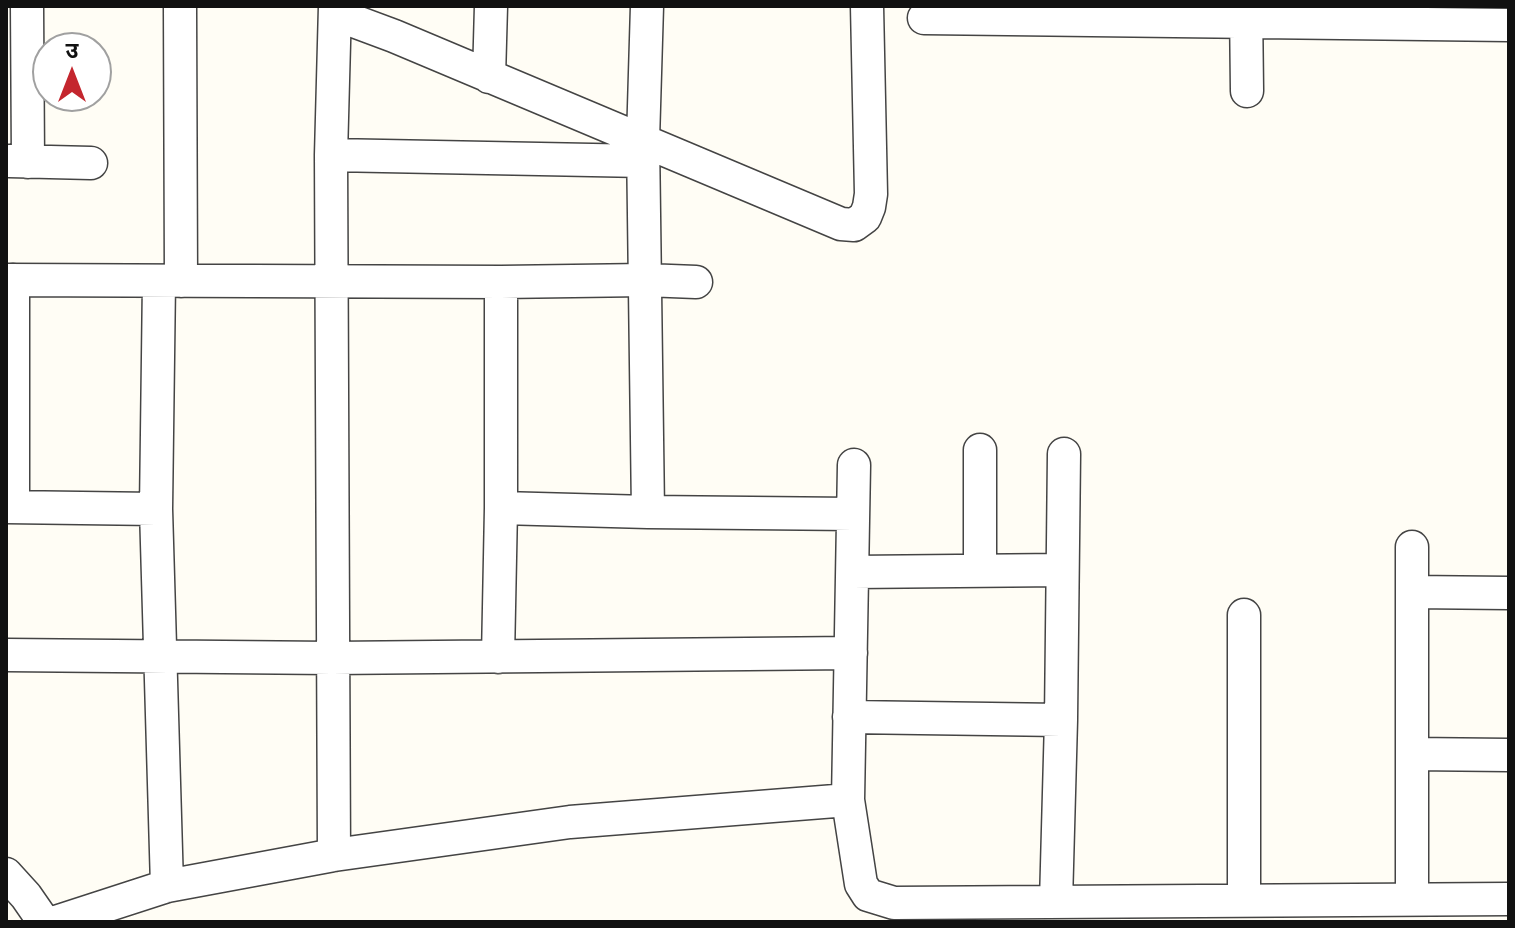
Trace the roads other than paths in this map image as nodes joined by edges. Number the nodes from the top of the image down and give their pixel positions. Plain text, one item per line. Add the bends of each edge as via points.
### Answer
1 (27, 6) edge
2 (180, 6) edge
3 (491, 6) edge
4 (647, 6) edge
5 (867, 6) edge
6 (335, 10) edge
7 (1246, 15) edge
8 (924, 18) dead end
9 (1509, 25) edge
10 (489, 77) junction
11 (1247, 91) dead end
12 (643, 151) junction
13 (331, 155) junction
14 (17, 161) edge
15 (91, 163) dead end
16 (9, 280) edge
17 (645, 280) junction
18 (170, 281) junction
19 (332, 281) junction
20 (501, 282) junction
21 (696, 282) dead end
22 (980, 450) dead end
23 (1064, 454) dead end
24 (854, 465) dead end
25 (9, 507) edge
26 (501, 508) junction
27 (156, 509) junction
28 (648, 512) junction
29 (853, 514) junction
30 (1412, 547) dead end
31 (1062, 570) junction
32 (980, 571) junction
33 (853, 572) junction
34 (1412, 592) junction
35 (1509, 593) edge
36 (1244, 615) dead end
37 (851, 653) junction
38 (6, 655) edge
39 (159, 656) junction
40 (498, 657) junction
41 (332, 658) junction
42 (849, 717) junction
43 (1061, 720) junction
44 (1412, 754) junction
45 (1509, 755) edge
46 (848, 800) junction
47 (334, 855) junction
48 (6, 874) edge
49 (167, 886) junction
50 (1412, 899) junction
51 (1509, 899) edge
52 (1244, 900) junction
53 (1056, 902) junction
54 (1472, 910) edge
55 (1098, 912) edge
56 (930, 913) edge
57 (44, 922) edge
58 (56, 922) edge

1 - 14 street
2 - 18 street
3 - 10 street
4 - 12 street
5 - 12 street via 871,194 865,217 854,225
6 - 10 street
6 - 13 street
7 - 8 street
7 - 9 street
7 - 11 street
10 - 12 street
12 - 13 street
12 - 17 street
13 - 19 street
14 - 15 street
16 - 18 street
16 - 25 street
17 - 20 street
17 - 21 street
17 - 28 street
18 - 19 street
18 - 27 street
19 - 20 street
19 - 41 street
20 - 26 street
22 - 32 street
23 - 31 street
24 - 29 street
25 - 27 street
26 - 28 street
26 - 40 street
27 - 39 street
28 - 29 street
29 - 33 street
30 - 34 street
31 - 32 street
31 - 43 street
32 - 33 street
33 - 37 street
34 - 35 street
34 - 44 street
36 - 52 street
37 - 40 street
37 - 42 street
38 - 39 street
39 - 41 street
39 - 49 street
40 - 41 street
41 - 47 street
42 - 43 street
42 - 46 street
43 - 53 street
44 - 45 street
44 - 50 street
46 - 47 street via 570,822
46 - 56 street via 861,884 868,895
47 - 49 street
48 - 57 street
49 - 58 street
50 - 52 street
50 - 54 street
51 - 54 street
52 - 55 street
53 - 55 street
53 - 56 street

